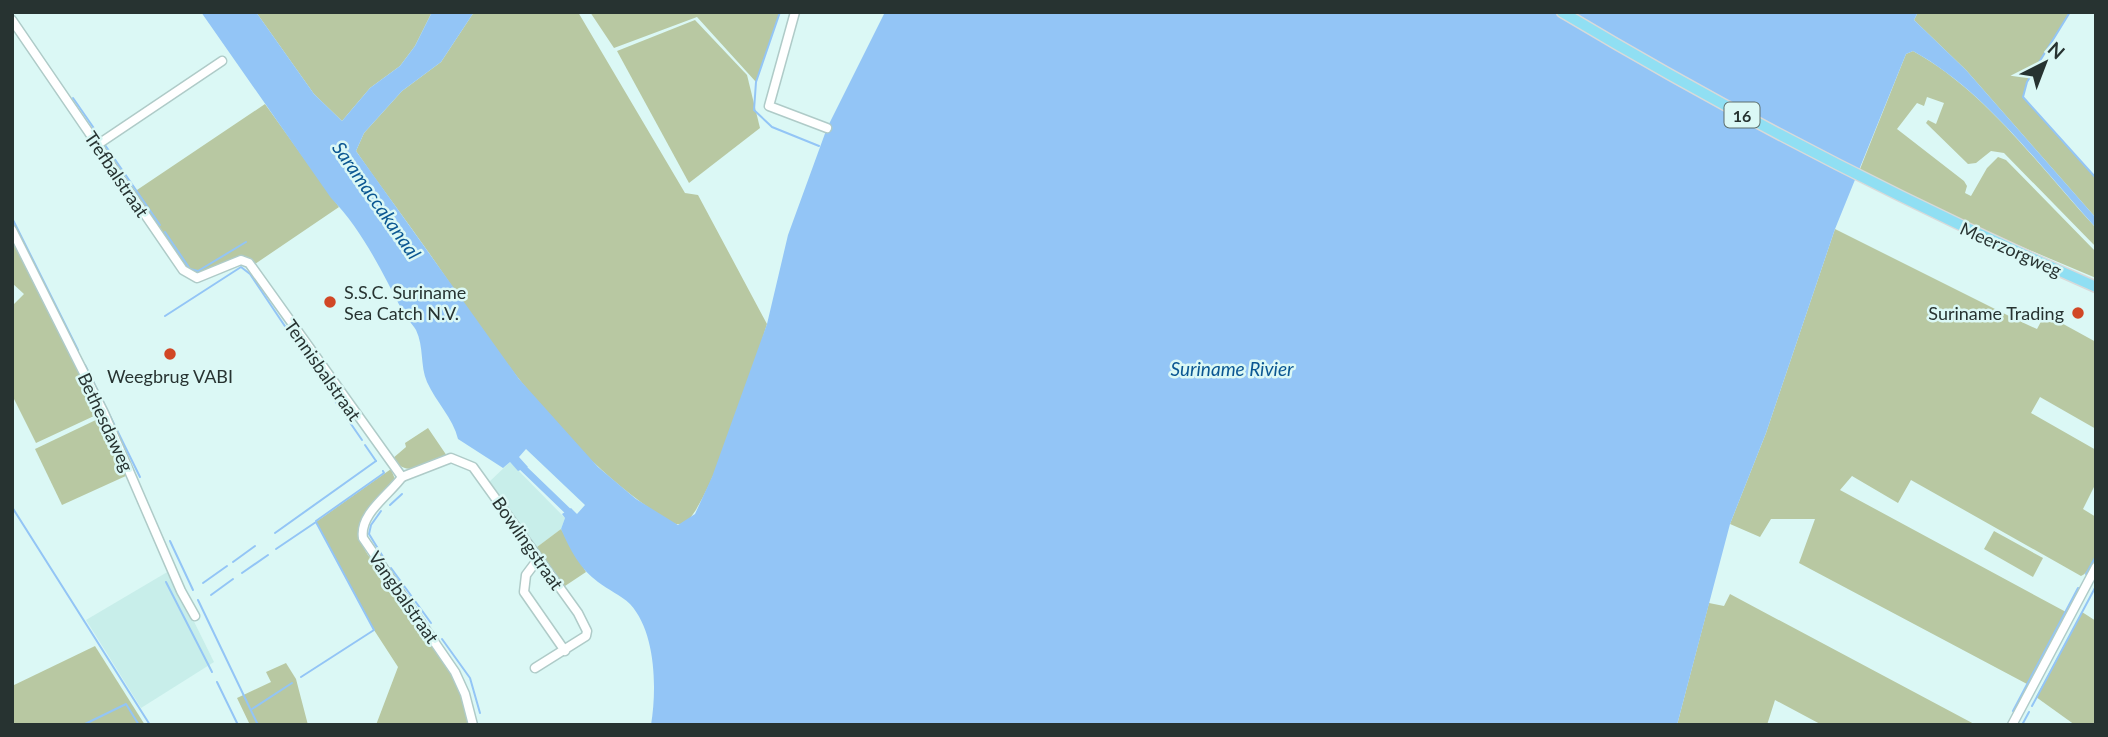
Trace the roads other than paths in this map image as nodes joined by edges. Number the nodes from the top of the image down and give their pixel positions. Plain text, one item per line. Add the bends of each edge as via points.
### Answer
1 (795, 12) edge
2 (1562, 12) edge
3 (12, 20) edge
4 (222, 61) dead end
5 (827, 128) dead end
6 (97, 145) junction
7 (12, 230) edge
8 (246, 261) joint
9 (2096, 287) edge
10 (402, 477) junction
11 (538, 559) junction
12 (2096, 567) edge
13 (195, 616) dead end
14 (565, 651) junction
15 (535, 668) dead end
16 (473, 725) edge
17 (2012, 725) edge

1 - 5 street via 769,106
2 - 9 main road, Meerzorgweg / 16 via 1734,110 1926,210
3 - 6 street, Trefbalstraat
4 - 6 street
6 - 8 street, Trefbalstraat via 189,275 197,278
7 - 13 street, Bethesdaweg via 104,413
8 - 10 street, Tennisbalstraat
10 - 11 street, Bowlingstraat via 446,459 465,461 480,475
10 - 16 street, Vangbalstraat via 366,518 363,538 456,672
11 - 14 street via 526,575 523,592
11 - 14 street, Bowlingstraat via 587,631
12 - 17 street
14 - 15 street, Bowlingstraat

